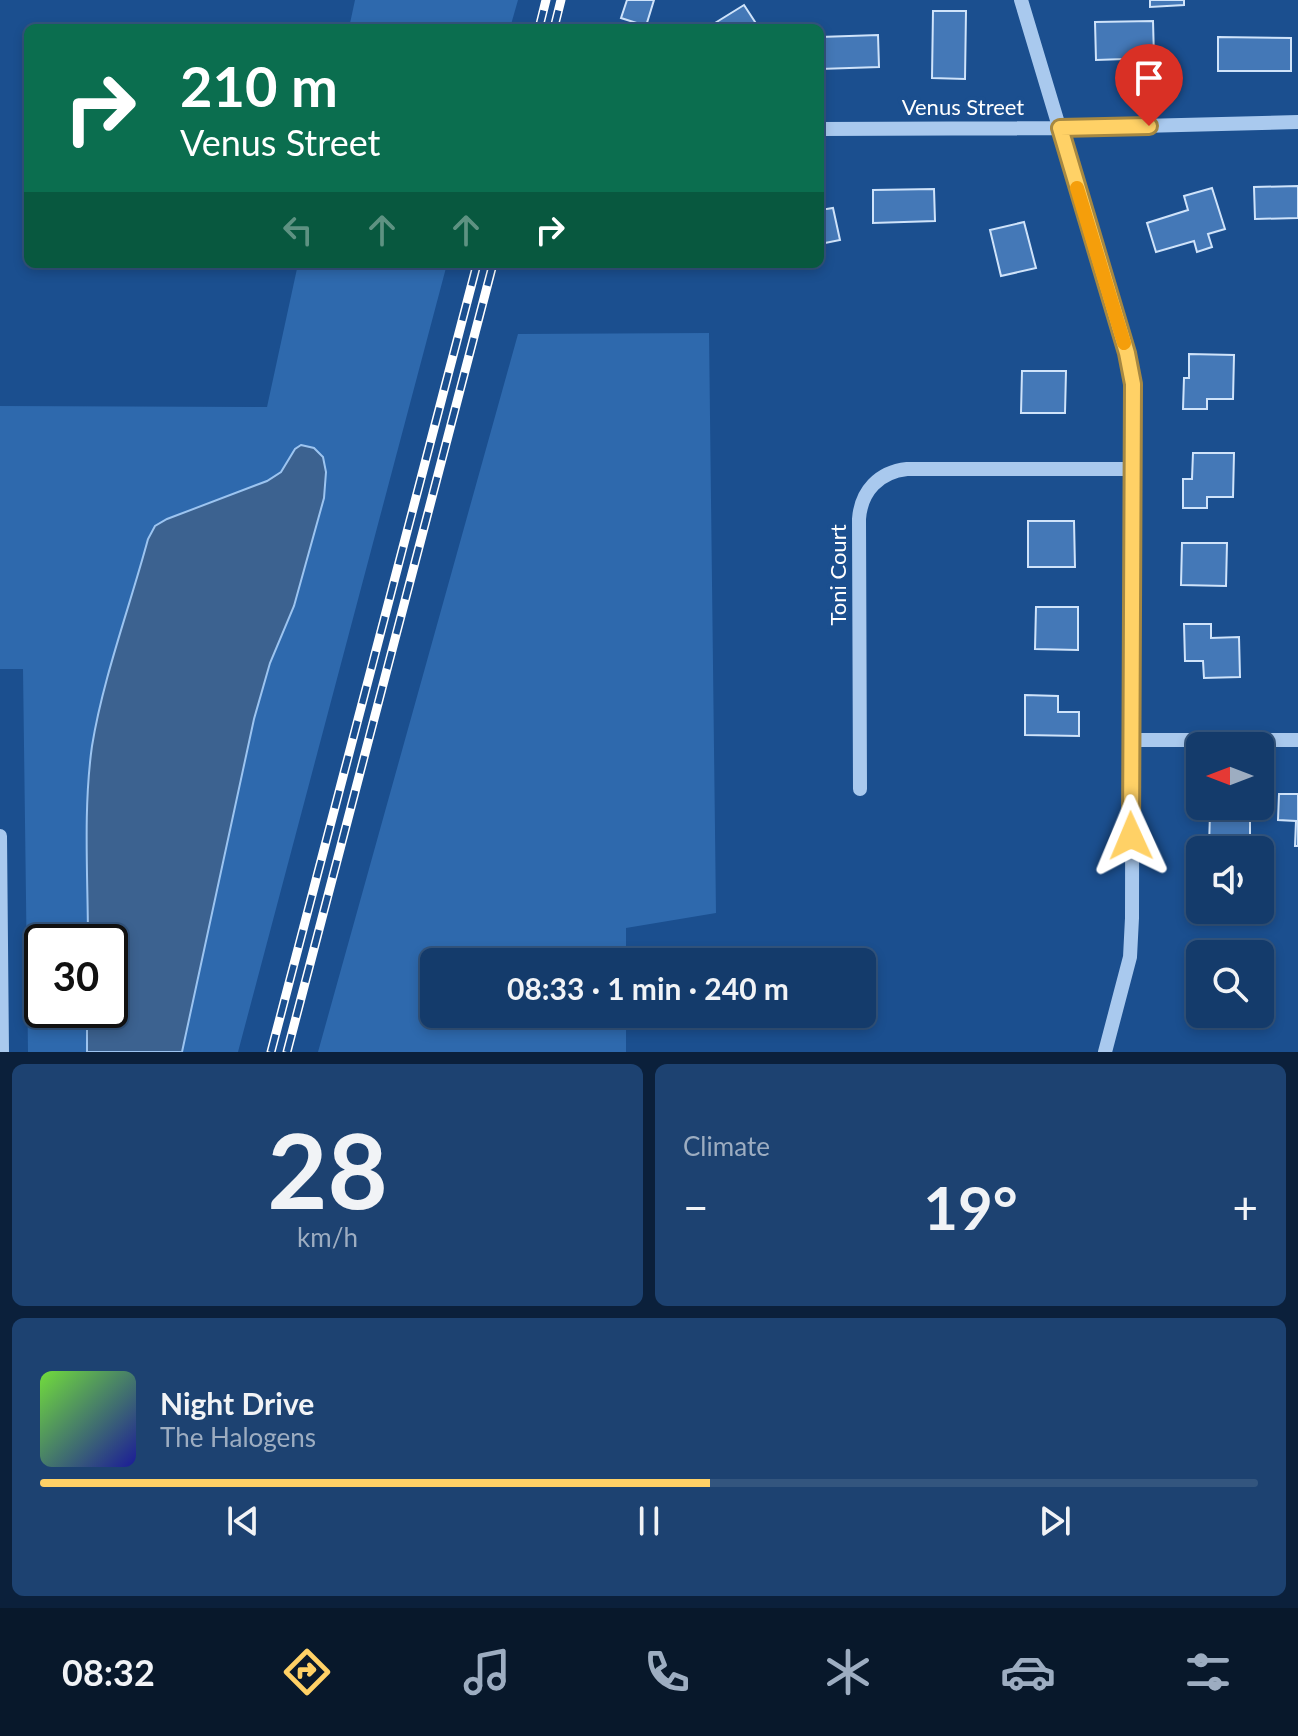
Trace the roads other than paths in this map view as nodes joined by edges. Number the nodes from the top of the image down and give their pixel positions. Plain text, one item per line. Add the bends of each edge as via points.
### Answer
1 (1021, 0) edge
2 (1298, 122) edge
3 (1060, 128) junction
4 (824, 129) edge
5 (1132, 469) junction
6 (1130, 740) junction
7 (1298, 740) edge
8 (860, 789) dead end
9 (0, 836) edge
10 (1, 1036) edge
11 (2, 1052) edge
12 (1105, 1052) edge

1 - 3 street
2 - 3 street, Venus Street
3 - 4 street, Venus Street
3 - 5 street via 1127,353 1133,384
5 - 6 street
5 - 8 street, Toni Court via 907,469 892,471 870,488 859,519
6 - 7 street
6 - 12 street via 1130,957
9 - 10 street
10 - 11 street

